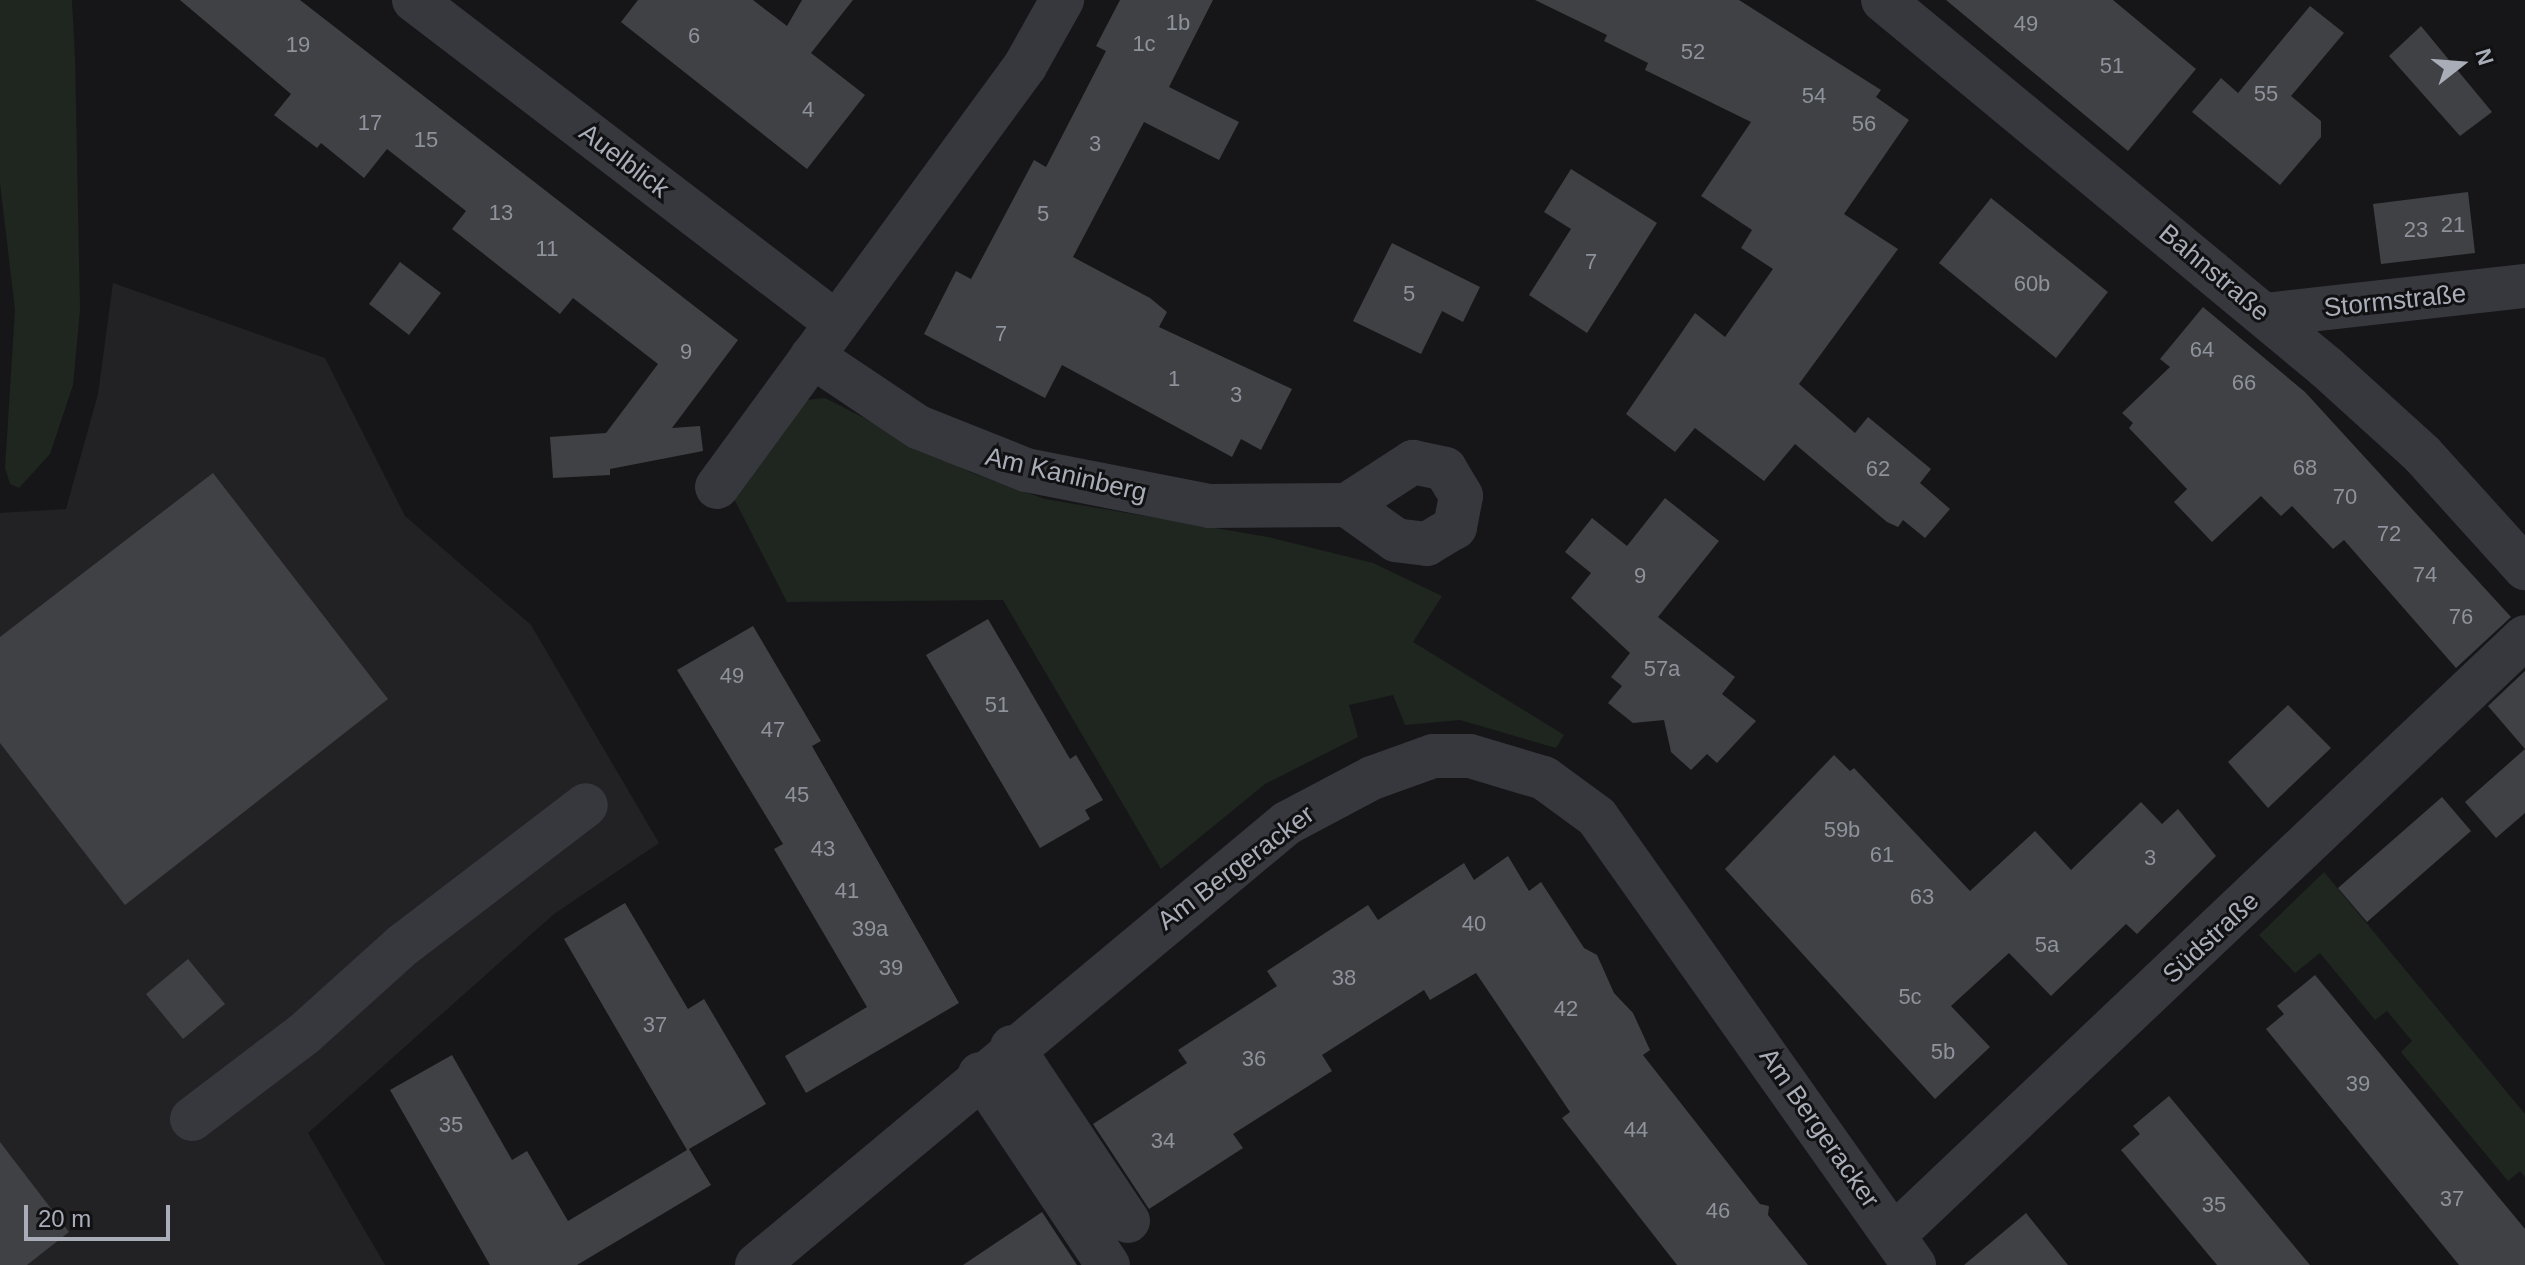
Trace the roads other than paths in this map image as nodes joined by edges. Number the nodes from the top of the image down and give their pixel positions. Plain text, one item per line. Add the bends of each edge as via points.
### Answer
1 (414, 0) edge
2 (1062, 0) edge
3 (1883, 0) edge
4 (2525, 286) edge
5 (2265, 315) junction
6 (823, 339) junction
7 (717, 487) dead end
8 (1347, 505) dead end
9 (2525, 568) edge
10 (2525, 637) edge
11 (586, 805) dead end
12 (996, 1061) junction
13 (192, 1119) dead end
14 (1128, 1221) dead end
15 (1904, 1250) edge
16 (757, 1265) edge
17 (1108, 1265) edge

1 - 6 street, Auelblick
2 - 6 street via 1025,66
3 - 5 street, Bahnstraße
4 - 5 street, Stormstraße
5 - 9 street, Bahnstraße via 2422,454
6 - 7 street
6 - 8 street, Am Kaninberg via 918,427 1026,470 1210,506 1286,510
10 - 15 street, Südstraße
11 - 13 street via 403,945 304,1034
12 - 14 street
12 - 15 street, Am Bergeracker via 1287,823 1397,766 1433,756 1470,756 1544,778 1597,817
12 - 16 street, Am Bergeracker
12 - 17 street

